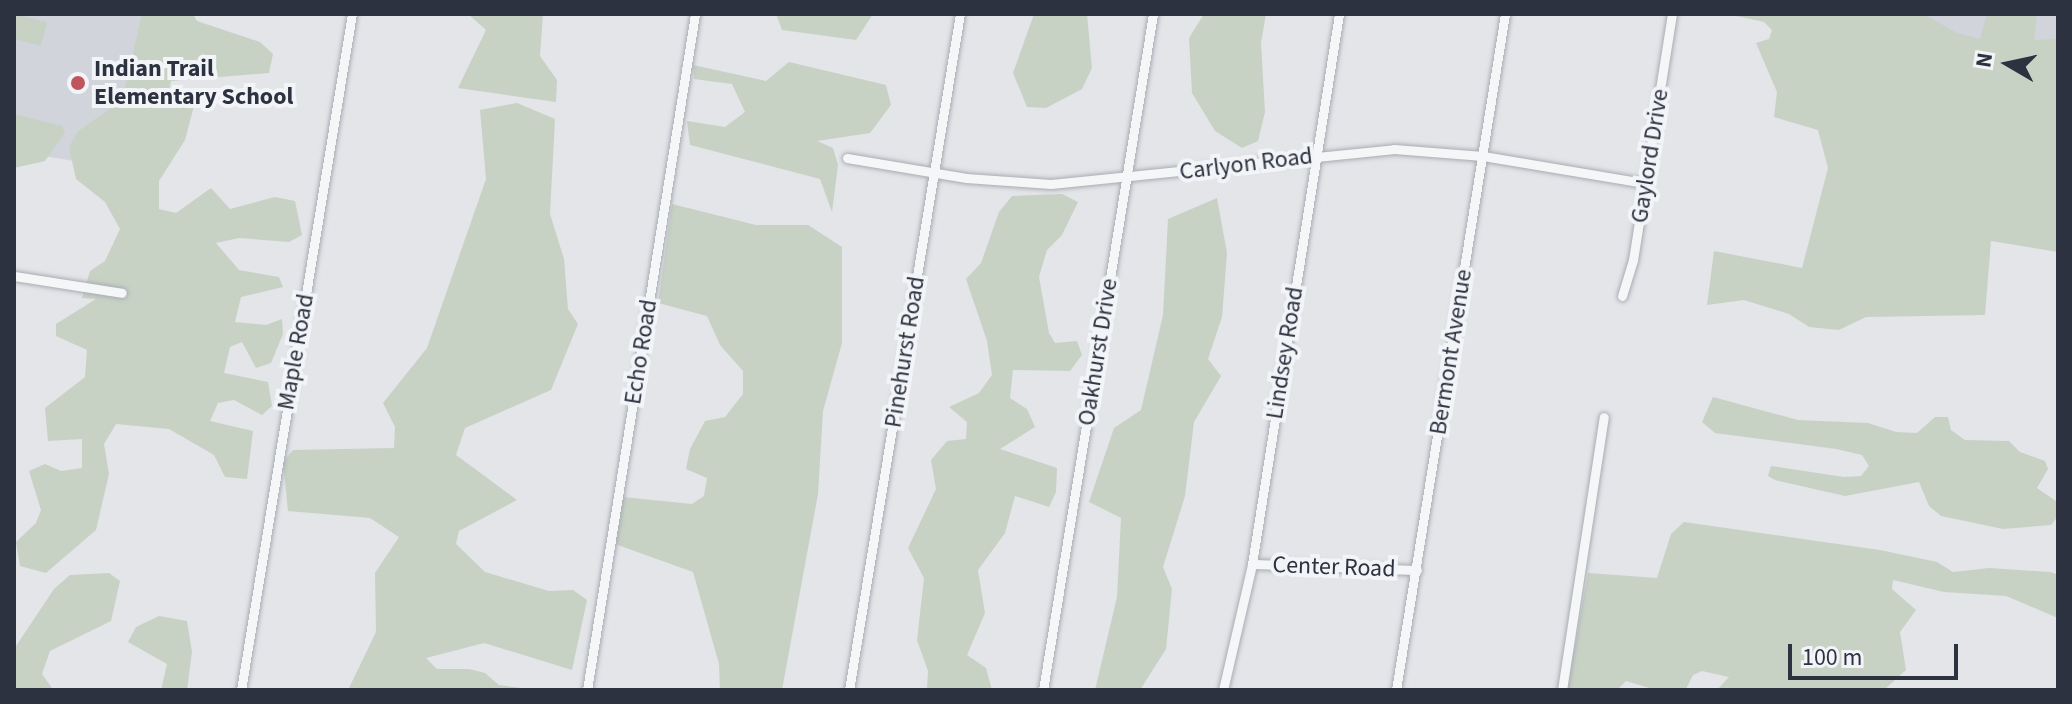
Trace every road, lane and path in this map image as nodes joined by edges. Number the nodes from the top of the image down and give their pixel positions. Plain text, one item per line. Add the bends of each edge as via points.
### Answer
1 (352, 14) edge
2 (695, 14) edge
3 (960, 14) edge
4 (1153, 14) edge
5 (1339, 14) edge
6 (1505, 14) edge
7 (1672, 14) edge
8 (1316, 155) junction
9 (1483, 156) junction
10 (847, 158) dead end
11 (934, 173) junction
12 (1125, 179) junction
13 (1645, 183) junction
14 (14, 276) edge
15 (122, 293) dead end
16 (1622, 296) dead end
17 (1604, 417) dead end
18 (1252, 564) junction
19 (1417, 570) junction
20 (241, 690) edge
21 (587, 690) edge
22 (849, 690) edge
23 (1043, 690) edge
24 (1223, 690) edge
25 (1396, 690) edge
26 (1562, 690) edge

1 - 20 street, Maple Road
2 - 21 street, Echo Road
3 - 11 street, Pinehurst Road
4 - 12 street, Oakhurst Drive
5 - 8 street, Lindsey Road
6 - 9 street, Bermont Avenue
7 - 13 street, Gaylord Drive
8 - 9 street, Carlyon Road via 1394,149
8 - 12 street, Carlyon Road
8 - 18 street, Lindsey Road
9 - 13 street, Carlyon Road
9 - 19 street, Bermont Avenue
10 - 11 street, Carlyon Road
11 - 12 street, Carlyon Road via 1021,184
11 - 22 street, Pinehurst Road
12 - 23 street, Oakhurst Drive
13 - 16 street, Gaylord Drive
14 - 15 street
17 - 26 street
18 - 19 street, Center Road
18 - 24 street, Lindsey Road
19 - 25 street, Bermont Avenue

